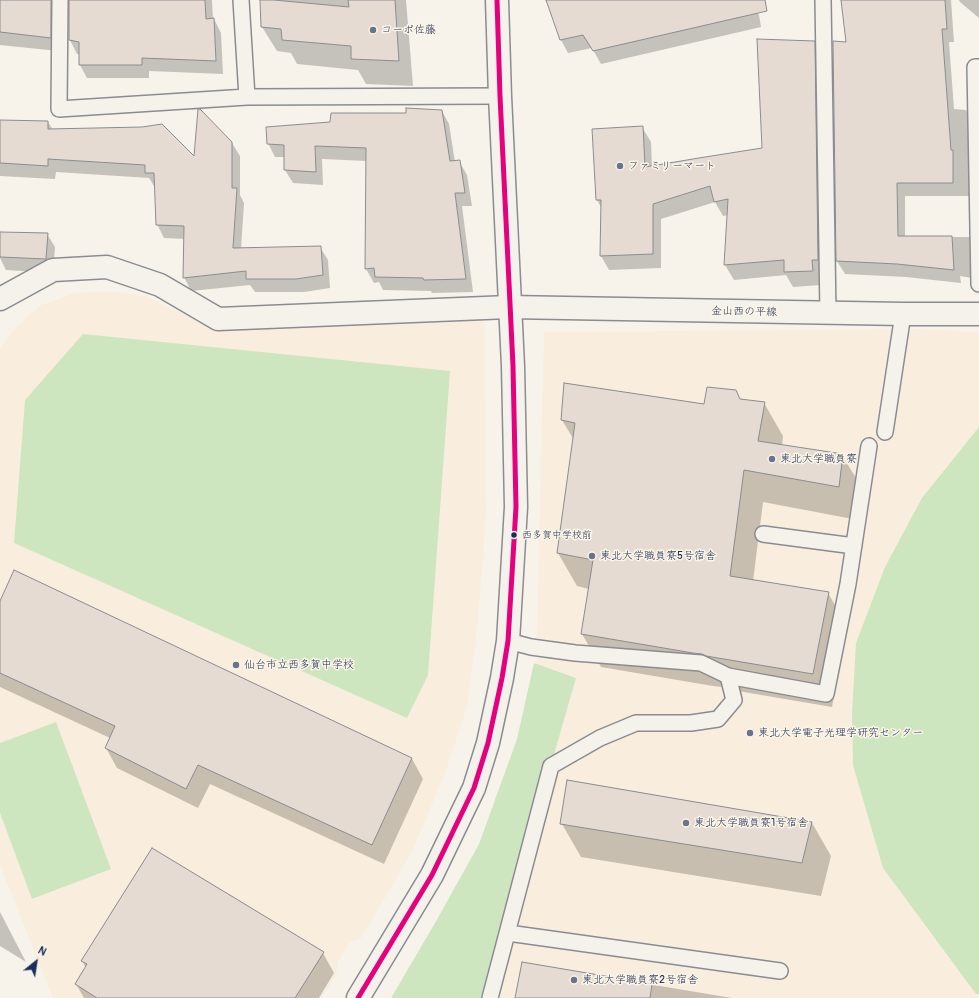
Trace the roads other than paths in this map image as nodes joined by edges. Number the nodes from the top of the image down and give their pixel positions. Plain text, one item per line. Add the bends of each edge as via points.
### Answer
1 (60, 0) edge
2 (241, 0) edge
3 (497, 0) edge
4 (823, 0) edge
5 (979, 67) edge
6 (500, 96) junction
7 (247, 97) junction
8 (979, 284) edge
9 (0, 299) edge
10 (509, 307) junction
11 (828, 313) junction
12 (903, 314) junction
13 (979, 314) edge
14 (885, 432) dead end
15 (869, 446) dead end
16 (763, 534) dead end
17 (854, 546) junction
18 (508, 642) junction
19 (728, 676) junction
20 (508, 933) junction
21 (780, 971) dead end
22 (358, 998) edge
23 (490, 998) edge

1 - 7 lane via 59,109
2 - 7 lane
3 - 6 street
4 - 11 lane
5 - 8 lane via 975,67
6 - 7 lane
6 - 10 street
9 - 10 street, 金山西の平線 via 52,270 107,267 160,285 218,319
10 - 11 street, 金山西の平線
10 - 18 street via 516,507
11 - 12 street, 金山西の平線
12 - 13 street, 金山西の平線
12 - 14 lane
15 - 17 lane
16 - 17 lane
17 - 19 lane via 826,694
18 - 19 lane via 575,653 701,662
18 - 22 street via 488,743 474,788 432,875
19 - 20 lane via 734,700 718,719 691,723 636,723 600,738 551,766
20 - 21 lane
20 - 23 lane

